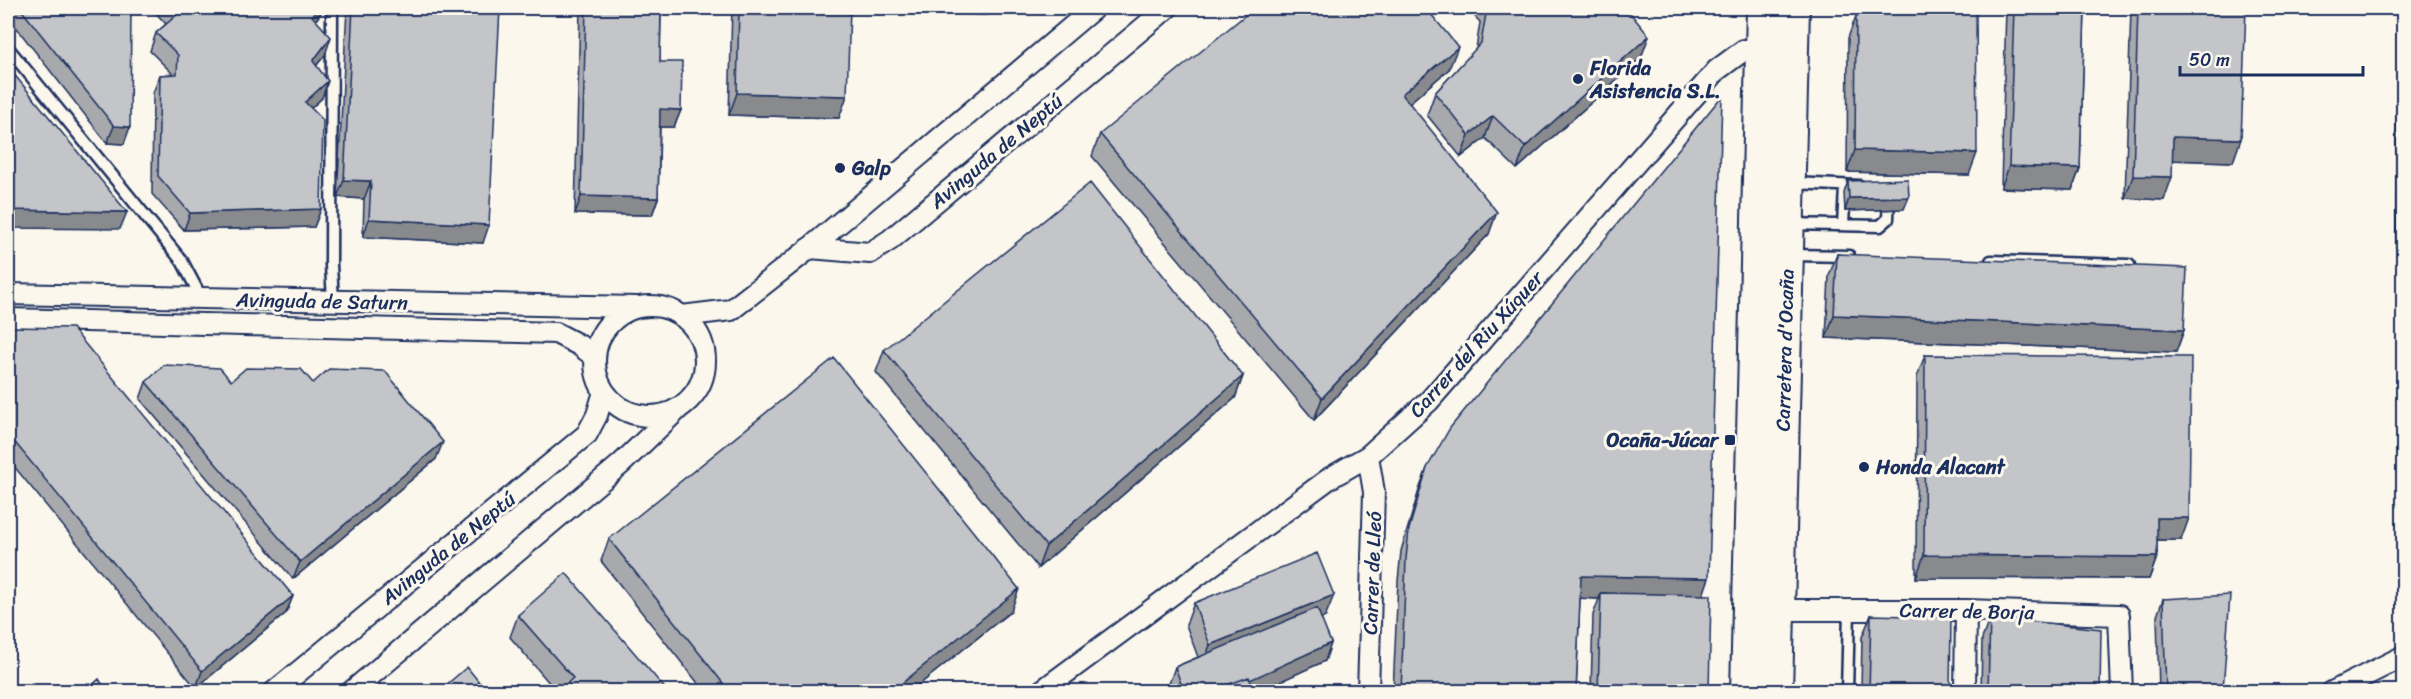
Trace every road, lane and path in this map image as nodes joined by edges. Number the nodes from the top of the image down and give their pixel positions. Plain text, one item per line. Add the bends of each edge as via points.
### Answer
1 (332, 8) edge
2 (1094, 8) edge
3 (1167, 8) edge
4 (1763, 8) edge
5 (1793, 8) edge
6 (8, 48) edge
7 (1762, 50) junction
8 (1788, 183) junction
9 (1845, 185) junction
10 (1867, 186) edge
11 (1884, 187) edge
12 (1787, 224) junction
13 (1843, 225) junction
14 (810, 248) junction
15 (1786, 255) junction
16 (1857, 257) edge
17 (1976, 260) edge
18 (2129, 265) edge
19 (8, 294) edge
20 (201, 298) junction
21 (333, 302) junction
22 (637, 307) junction
23 (682, 316) junction
24 (8, 319) edge
25 (595, 357) junction
26 (604, 392) junction
27 (678, 409) junction
28 (1368, 456) junction
29 (1778, 610) junction
30 (1849, 610) junction
31 (1966, 610) junction
32 (1748, 636) junction
33 (2403, 656) edge
34 (274, 692) edge
35 (351, 692) edge
36 (1040, 692) edge
37 (1368, 692) edge
38 (1747, 692) edge
39 (1776, 692) edge
40 (1847, 692) edge
41 (1965, 692) edge
42 (2122, 692) edge
43 (2332, 692) edge

1 - 21 lane
2 - 14 street
3 - 14 street, Avinguda de Neptú via 890,240 870,253
4 - 7 main road, Carretera d'Ocaña
5 - 8 main road, Carretera d'Ocaña
6 - 20 lane via 182,261
7 - 28 street, Carrer del Riu Xúquer via 1744,50 1717,70 1429,401
7 - 32 main road, Carretera d'Ocaña
8 - 9 lane
8 - 12 main road, Carretera d'Ocaña
9 - 10 lane
9 - 13 lane
11 - 13 lane via 1889,190 1886,223
12 - 13 lane
12 - 15 main road, Carretera d'Ocaña
14 - 23 street via 731,310
15 - 16 lane
15 - 29 main road, Carretera d'Ocaña
17 - 18 lane
19 - 20 street, Avinguda de Saturn
20 - 21 street, Avinguda de Saturn
21 - 22 street, Avinguda de Saturn
22 - 23 street via 668,309
22 - 25 street via 608,326
23 - 27 street via 703,345 705,363 701,382
24 - 25 street, Avinguda de Saturn via 556,333
25 - 26 street via 598,381
26 - 27 street via 624,410 637,415 651,417
26 - 34 street, Avinguda de Neptú via 587,434
27 - 35 street via 621,464
28 - 36 street, Carrer del Riu Xúquer via 1330,478
28 - 37 street, Carrer de Lleó via 1374,492
29 - 30 street, Carrer de Borja
29 - 32 street
29 - 39 main road, Carretera d'Ocaña
30 - 31 street, Carrer de Borja
30 - 40 lane
31 - 41 street
31 - 42 street, Carrer de Borja via 2120,615
32 - 38 main road, Carretera d'Ocaña
33 - 43 street

